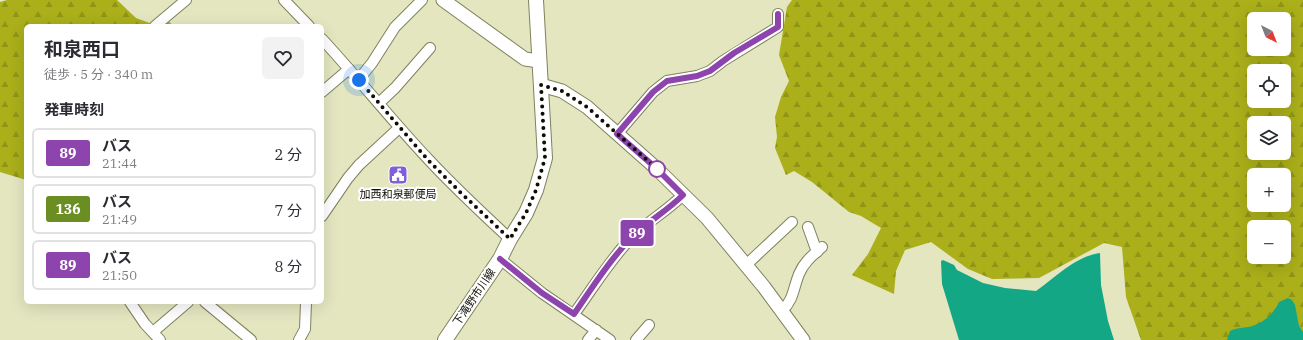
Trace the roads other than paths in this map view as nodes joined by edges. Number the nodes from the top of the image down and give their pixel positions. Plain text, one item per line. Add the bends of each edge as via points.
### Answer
1 (186, 0) edge
2 (284, 0) edge
3 (422, 0) edge
4 (443, 0) edge
5 (536, 0) edge
6 (778, 14) dead end
7 (157, 24) edge
8 (308, 24) edge
9 (324, 42) edge
10 (430, 48) dead end
11 (539, 61) junction
12 (348, 69) junction
13 (359, 80) junction
14 (541, 85) junction
15 (324, 90) edge
16 (379, 103) junction
17 (400, 128) junction
18 (617, 134) junction
19 (683, 195) junction
20 (324, 213) edge
21 (792, 222) dead end
22 (808, 227) dead end
23 (510, 239) junction
24 (500, 259) junction
25 (746, 266) junction
26 (131, 304) edge
27 (186, 304) edge
28 (207, 304) edge
29 (306, 304) edge
30 (782, 311) junction
31 (574, 314) junction
32 (649, 324) dead end
33 (596, 330) junction
34 (153, 332) junction
35 (160, 340) edge
36 (251, 340) edge
37 (299, 340) edge
38 (445, 340) edge
39 (588, 340) edge
40 (610, 340) edge
41 (636, 340) edge
42 (803, 340) edge

1 - 7 street
2 - 8 street
3 - 13 street via 395,27
4 - 11 street via 525,59
5 - 11 main road, 下滝野市川線
6 - 18 street via 778,27 710,71 667,81 653,92
9 - 12 street
10 - 16 street
11 - 14 main road, 下滝野市川線
12 - 13 street
12 - 15 street
13 - 16 street
14 - 18 street via 562,91 587,107
14 - 23 main road, 下滝野市川線 via 545,158 536,190
16 - 17 street
17 - 20 street via 352,174
17 - 23 street via 428,160
18 - 19 street
19 - 25 street via 707,218
19 - 31 street via 643,227 621,249
21 - 25 street
22 - 30 street via 819,249 805,262 791,301
23 - 24 main road, 下滝野市川線
24 - 31 street via 542,293
24 - 38 main road, 下滝野市川線
25 - 30 street
26 - 34 street
27 - 34 street
28 - 36 street
29 - 37 street via 305,329
30 - 42 street
31 - 33 street
32 - 41 street
33 - 39 street
33 - 40 street
34 - 35 street

